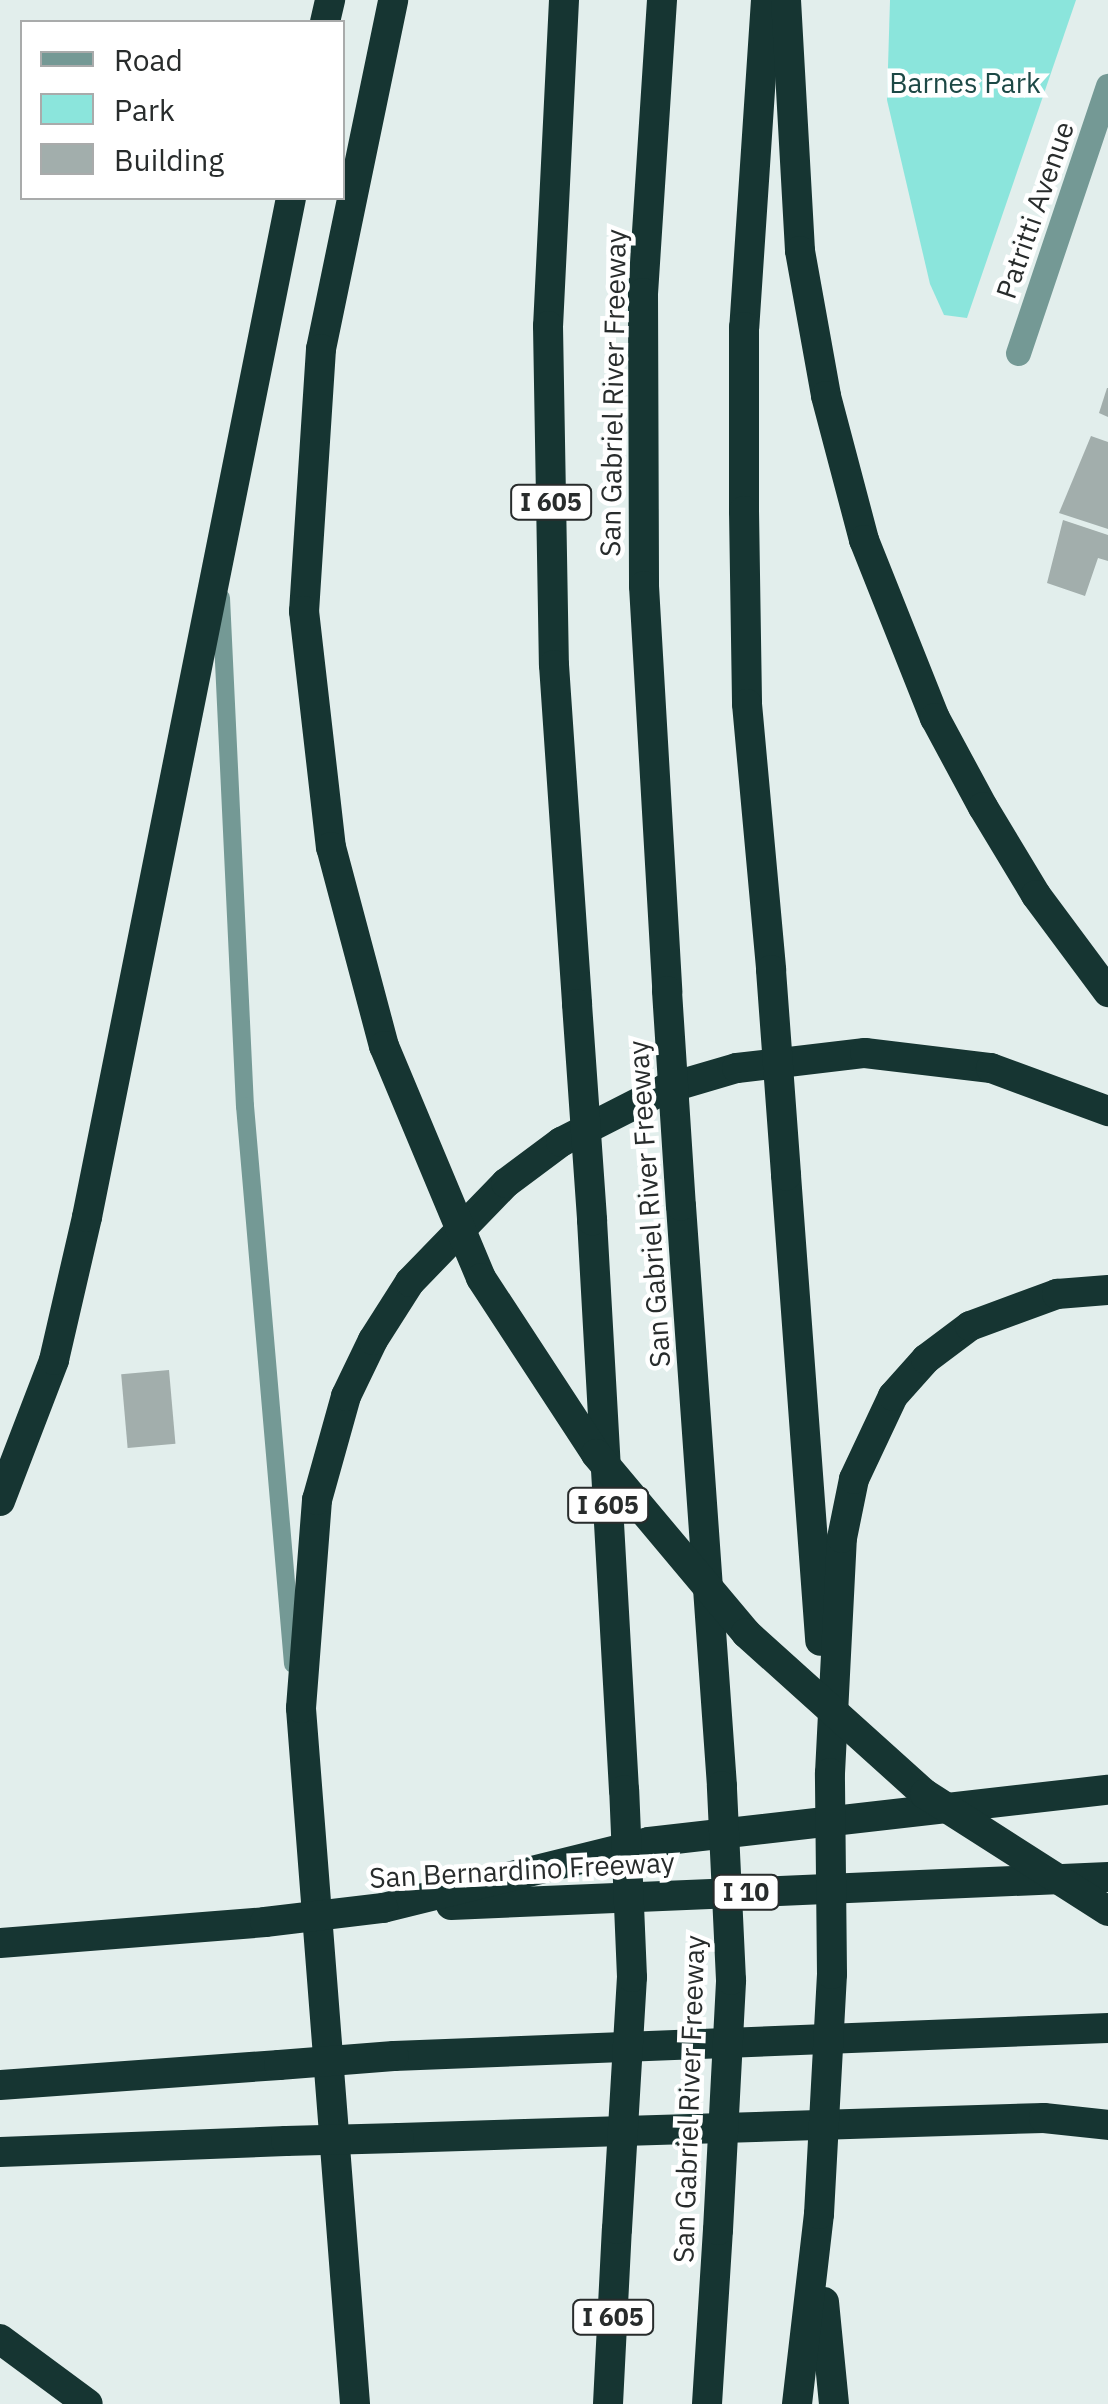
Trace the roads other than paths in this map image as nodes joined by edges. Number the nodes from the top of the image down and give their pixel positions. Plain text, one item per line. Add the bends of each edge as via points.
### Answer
1 (393, 0) edge
2 (564, 0) edge
3 (662, 0) edge
4 (766, 0) edge
5 (786, 0) edge
6 (1108, 86) edge
7 (291, 200) edge
8 (1018, 353) dead end
9 (221, 567) junction
10 (1108, 992) edge
11 (1108, 1111) edge
12 (1108, 1290) edge
13 (0, 1501) edge
14 (830, 1773) junction
15 (1108, 1790) edge
16 (304, 1796) junction
17 (1108, 1877) edge
18 (383, 1908) junction
19 (1108, 1911) edge
20 (0, 1944) edge
21 (1108, 2028) edge
22 (0, 2085) edge
23 (1108, 2125) edge
24 (0, 2152) edge
25 (819, 2214) junction
26 (0, 2339) edge
27 (88, 2404) edge
28 (355, 2404) edge
29 (608, 2404) edge
30 (707, 2404) edge
31 (796, 2404) edge
32 (834, 2404) edge

1 - 19 highway, bridge via 321,349 304,611 331,847 384,1046 481,1278 596,1454 746,1633 925,1794
2 - 29 highway, San Gabriel River Freeway / I 605, bridge via 548,326 554,665 632,1977
3 - 30 highway, San Gabriel River Freeway, bridge via 642,292 644,566 731,1980
4 - 14 highway, bridge via 744,326 747,704
5 - 10 highway via 800,252 826,396 864,540 936,718 975,792 1036,895
6 - 8 street, Patritti Avenue
7 - 9 highway
9 - 13 highway via 58,1342
9 - 16 lane via 240,1029
11 - 16 highway via 991,1068 865,1052 812,1056 665,1089 561,1142 506,1183 410,1282 373,1340 340,1414 310,1546 301,1708
12 - 14 highway via 1057,1294 970,1326 926,1359 893,1396 854,1480 842,1538
14 - 25 highway, bridge via 832,1974
15 - 18 highway via 649,1842
16 - 28 highway
17 - 18 highway, San Bernardino Freeway / I 10
18 - 20 highway, San Bernardino Freeway / I 10, bridge
21 - 22 highway, bridge via 394,2056
23 - 24 highway, bridge via 1044,2118
25 - 31 highway
25 - 32 highway
26 - 27 highway

